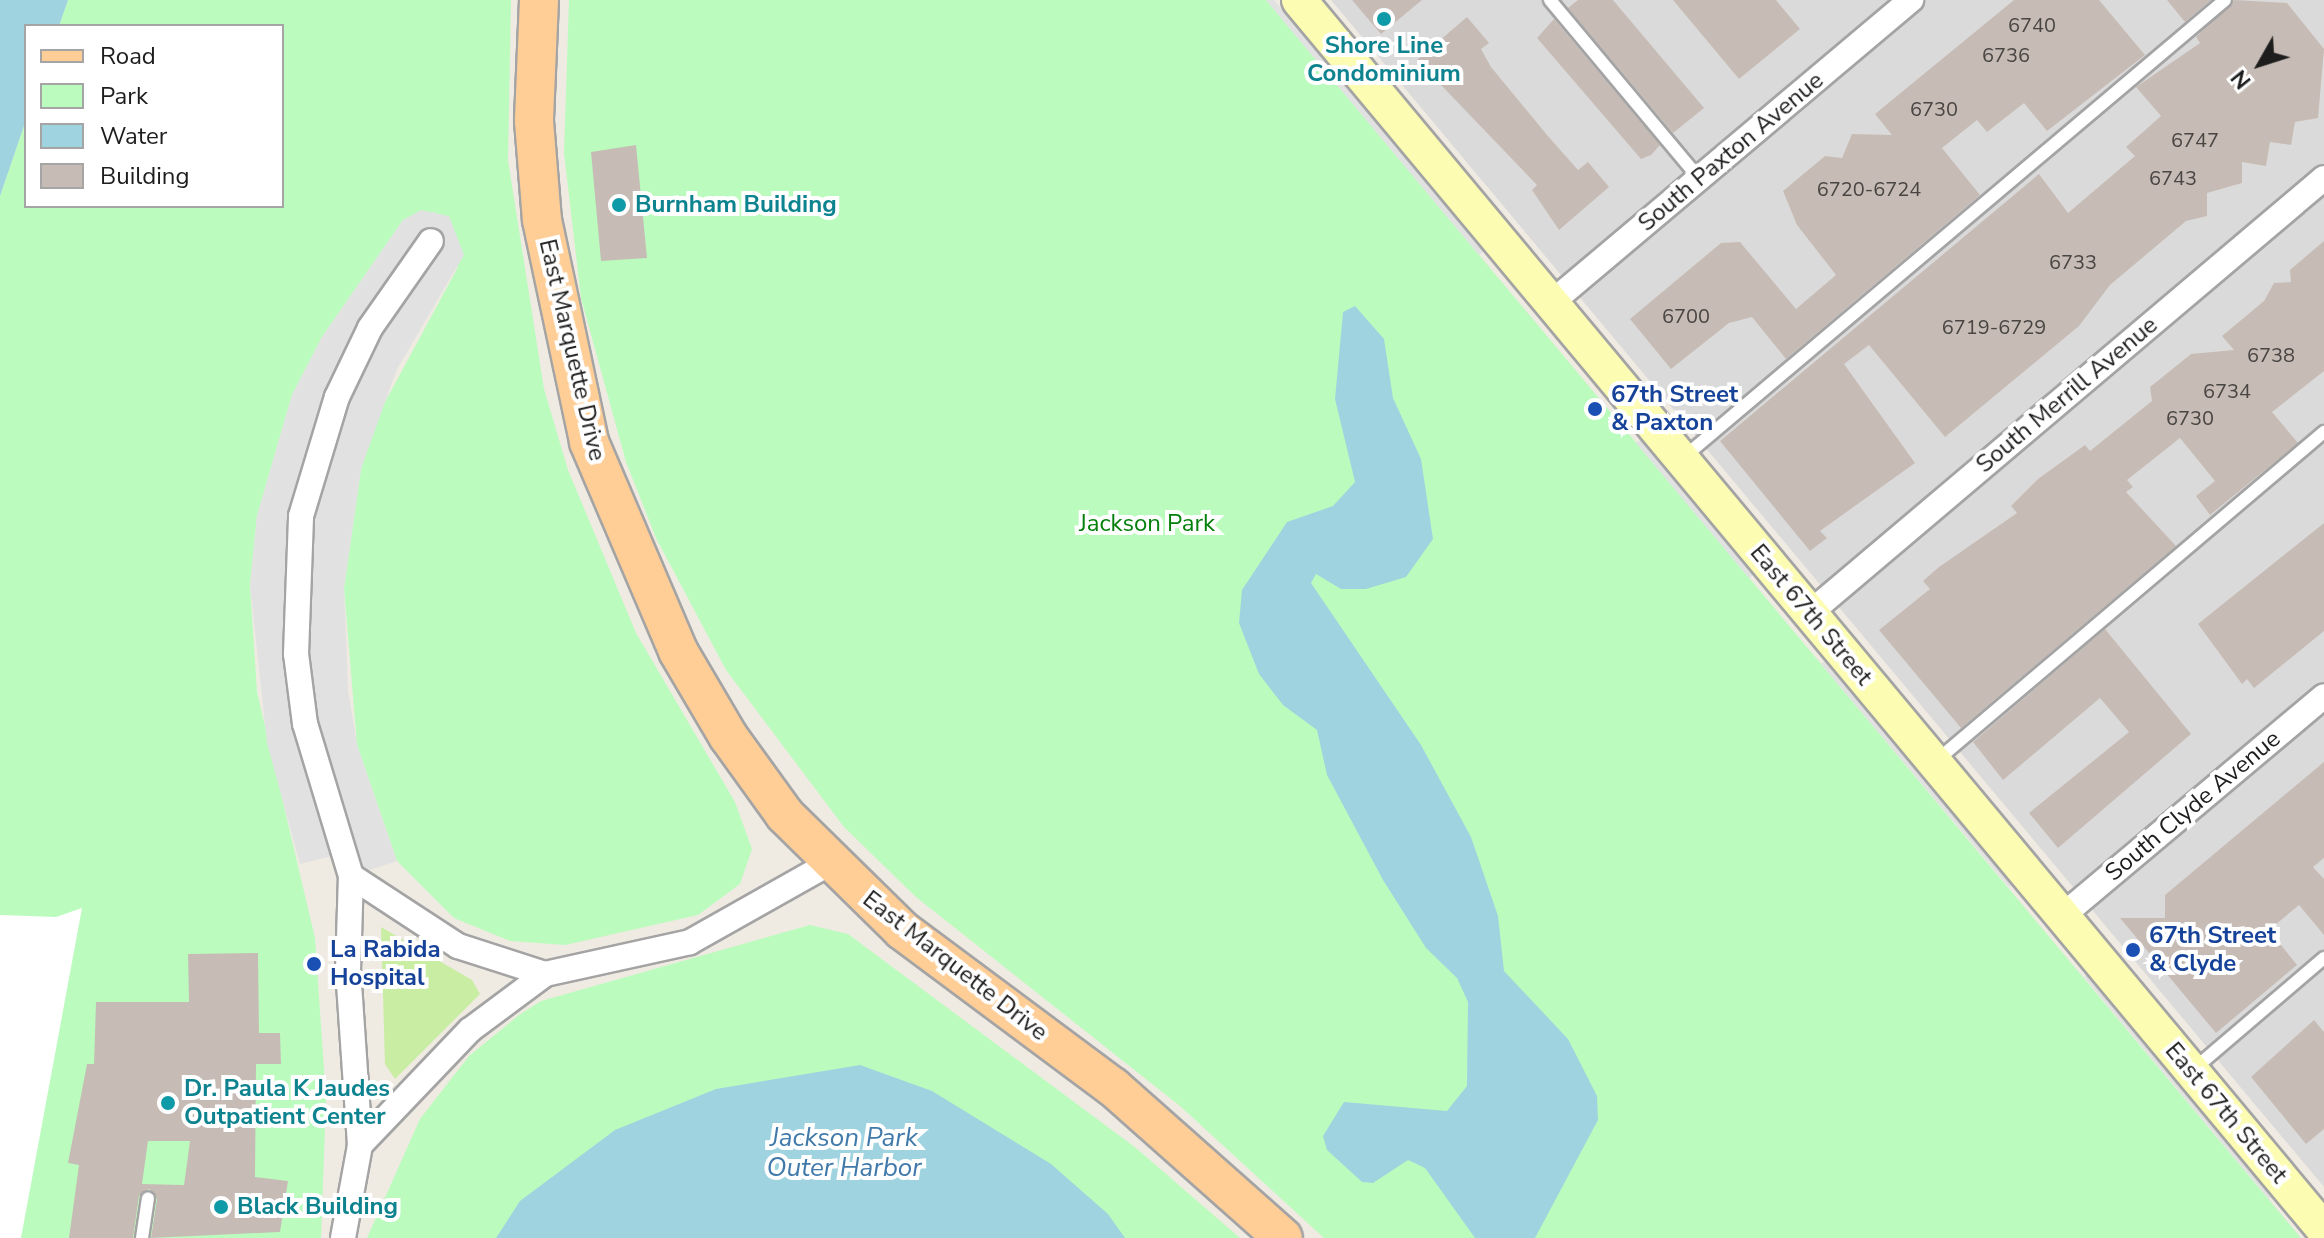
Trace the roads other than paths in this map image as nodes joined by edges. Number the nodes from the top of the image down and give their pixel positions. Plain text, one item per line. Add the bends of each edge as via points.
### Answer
1 (539, 0) edge
2 (1299, 0) edge
3 (1550, 0) edge
4 (1911, 0) edge
5 (2225, 0) edge
6 (1699, 178) junction
7 (2324, 178) edge
8 (431, 241) dead end
9 (1551, 303) junction
10 (2324, 432) edge
11 (1682, 459) junction
12 (1811, 612) junction
13 (2324, 696) edge
14 (1934, 762) junction
15 (830, 863) junction
16 (351, 876) junction
17 (2062, 916) junction
18 (2324, 958) edge
19 (545, 974) junction
20 (2191, 1071) junction
21 (360, 1145) junction
22 (148, 1198) dead end
23 (2322, 1223) edge
24 (142, 1238) edge
25 (343, 1238) edge
26 (1283, 1238) edge

1 - 15 main road, East Marquette Drive via 534,121 542,220 589,442 678,651 736,747
2 - 9 street, East 67th Street
3 - 6 lane
4 - 6 street, South Paxton Avenue
5 - 11 lane
6 - 9 street, South Paxton Avenue
7 - 12 street, South Merrill Avenue
8 - 16 street via 370,328 343,383 301,516 296,654 303,710
9 - 11 street, East 67th Street
10 - 14 lane
11 - 12 street, East 67th Street
12 - 14 street, East 67th Street
13 - 17 street, South Clyde Avenue
14 - 17 street, East 67th Street
15 - 19 street via 690,942
15 - 26 main road, East Marquette Drive via 937,958 1113,1087
16 - 19 street via 458,946
16 - 21 street via 348,970
17 - 20 street, East 67th Street
18 - 20 lane
19 - 21 street via 470,1030
20 - 23 street, East 67th Street
21 - 25 street
22 - 24 lane

